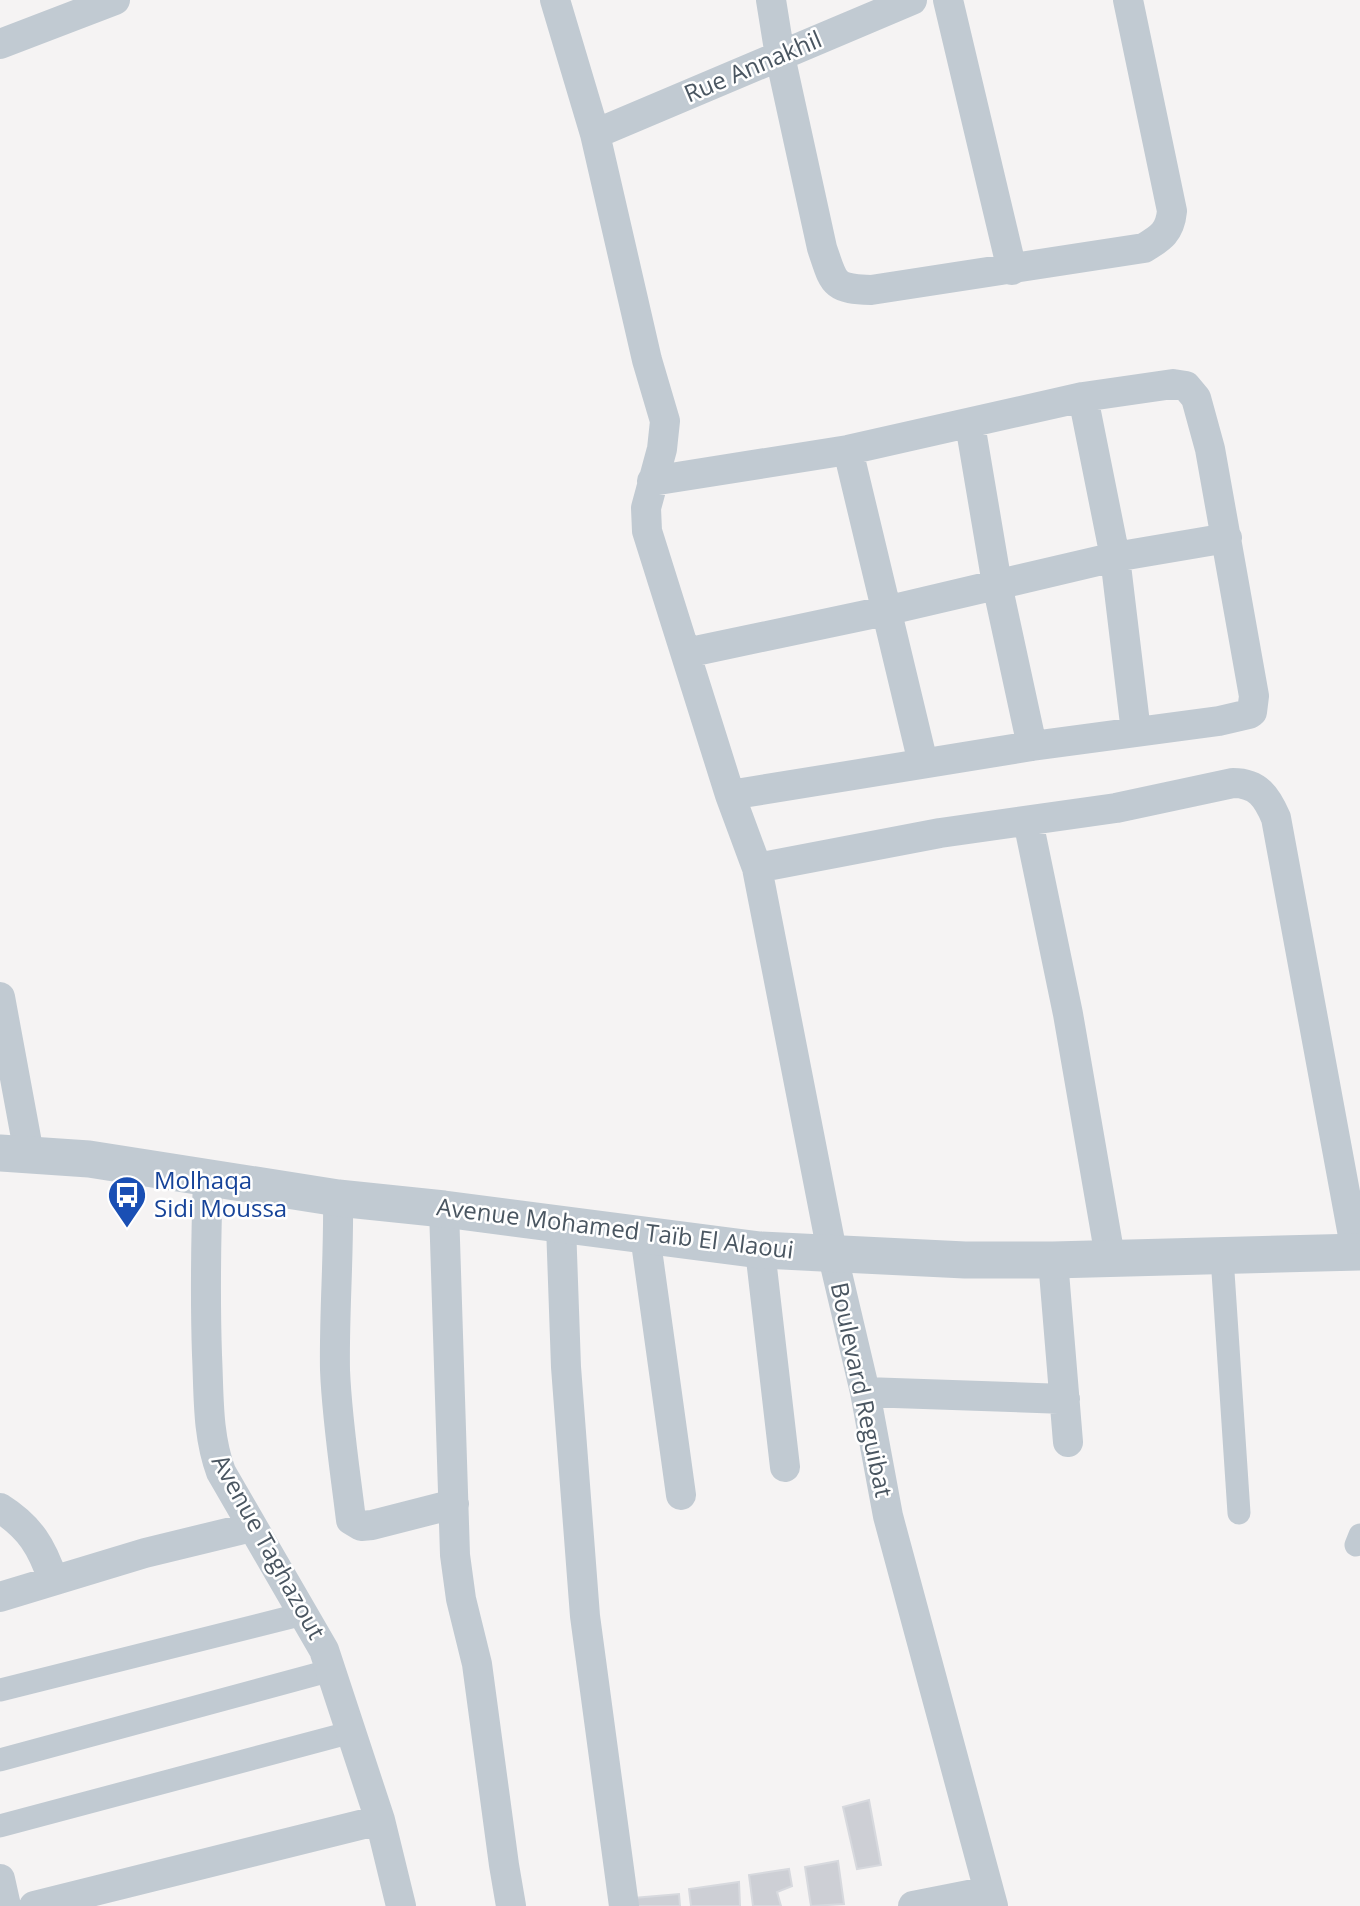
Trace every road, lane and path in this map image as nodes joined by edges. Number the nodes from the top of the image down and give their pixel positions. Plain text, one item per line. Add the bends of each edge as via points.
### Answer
1 (115, 0) edge
2 (555, 0) edge
3 (771, 0) edge
4 (912, 0) edge
5 (948, 0) edge
6 (1128, 0) edge
7 (0, 44) edge
8 (780, 56) junction
9 (595, 134) junction
10 (1013, 270) junction
11 (1083, 397) junction
12 (970, 424) junction
13 (848, 450) junction
14 (652, 481) junction
15 (1227, 538) junction
16 (1115, 557) junction
17 (998, 584) junction
18 (885, 611) junction
19 (686, 653) junction
20 (1136, 732) junction
21 (1032, 746) junction
22 (923, 763) junction
23 (730, 795) junction
24 (1028, 821) junction
25 (757, 868) junction
26 (0, 997) edge
27 (14, 1153) edge
28 (208, 1177) junction
29 (338, 1198) junction
30 (444, 1209) junction
31 (561, 1225) junction
32 (645, 1235) junction
33 (760, 1250) junction
34 (832, 1252) junction
35 (1358, 1252) edge
36 (1110, 1257) junction
37 (1222, 1257) junction
38 (1053, 1260) junction
39 (864, 1392) junction
40 (1065, 1399) junction
41 (1068, 1441) dead end
42 (785, 1467) dead end
43 (681, 1495) dead end
44 (454, 1504) junction
45 (0, 1508) edge
46 (1239, 1513) dead end
47 (252, 1527) junction
48 (53, 1580) junction
49 (0, 1597) edge
50 (303, 1614) junction
51 (332, 1670) junction
52 (0, 1690) edge
53 (352, 1732) junction
54 (0, 1760) edge
55 (380, 1820) junction
56 (0, 1826) edge
57 (0, 1879) edge
58 (991, 1899) edge
59 (6, 1906) edge
60 (34, 1906) edge
61 (401, 1906) edge
62 (511, 1906) edge
63 (624, 1906) edge
64 (913, 1906) edge

1 - 7 street
2 - 9 street, Boulevard Reguibat
3 - 8 street
4 - 8 street, Rue Annakhil
5 - 10 street
6 - 10 street via 1172,211 1171,226 1144,248
8 - 9 street, Rue Annakhil
8 - 10 street via 822,248 837,284 871,290
9 - 14 street, Boulevard Reguibat via 665,421
11 - 12 street
11 - 15 street via 1173,384 1192,391 1217,480
11 - 16 street
12 - 13 street
12 - 17 street
13 - 14 street
13 - 18 street
14 - 19 street, Boulevard Reguibat via 647,531
15 - 16 street
15 - 20 street via 1254,696 1252,712
16 - 17 street
16 - 20 street
17 - 18 street
17 - 21 street
18 - 19 street
18 - 22 street
19 - 23 street, Boulevard Reguibat
20 - 21 street
21 - 22 street
22 - 23 street
23 - 25 street, Boulevard Reguibat
24 - 25 street
24 - 35 street via 1234,783 1254,786 1264,796 1276,818
24 - 36 street via 1068,1014
25 - 34 street, Boulevard Reguibat
26 - 27 street
27 - 28 street, Avenue Mohamed Taïb El Alaoui
28 - 29 street, Avenue Mohamed Taïb El Alaoui
28 - 47 street, Avenue Taghazout via 209,1427 221,1472
29 - 30 street, Avenue Mohamed Taïb El Alaoui
29 - 44 street via 335,1369 351,1520 361,1526 372,1525
30 - 31 street, Avenue Mohamed Taïb El Alaoui
30 - 44 street
31 - 32 street, Avenue Mohamed Taïb El Alaoui
31 - 63 street via 566,1367 585,1616
32 - 33 street, Avenue Mohamed Taïb El Alaoui
32 - 43 street
33 - 34 street, Avenue Mohamed Taïb El Alaoui
33 - 42 street
34 - 38 street, Avenue Mohamed Taïb El Alaoui
34 - 39 street, Boulevard Reguibat
35 - 37 street, Avenue Mohamed Taïb El Alaoui
36 - 37 street, Avenue Mohamed Taïb El Alaoui
36 - 38 street, Avenue Mohamed Taïb El Alaoui
37 - 46 street
38 - 40 street
39 - 40 street
39 - 58 street, Boulevard Reguibat via 888,1516
40 - 41 street
44 - 62 street via 455,1555 477,1664
45 - 48 street via 26,1528 45,1553
47 - 48 street
47 - 50 street, Avenue Taghazout
48 - 49 street
50 - 51 street, Avenue Taghazout
50 - 52 street
51 - 53 street, Avenue Taghazout
51 - 54 street
53 - 55 street, Avenue Taghazout
53 - 56 street
55 - 60 street
55 - 61 street, Avenue Taghazout
57 - 59 street
58 - 64 street

